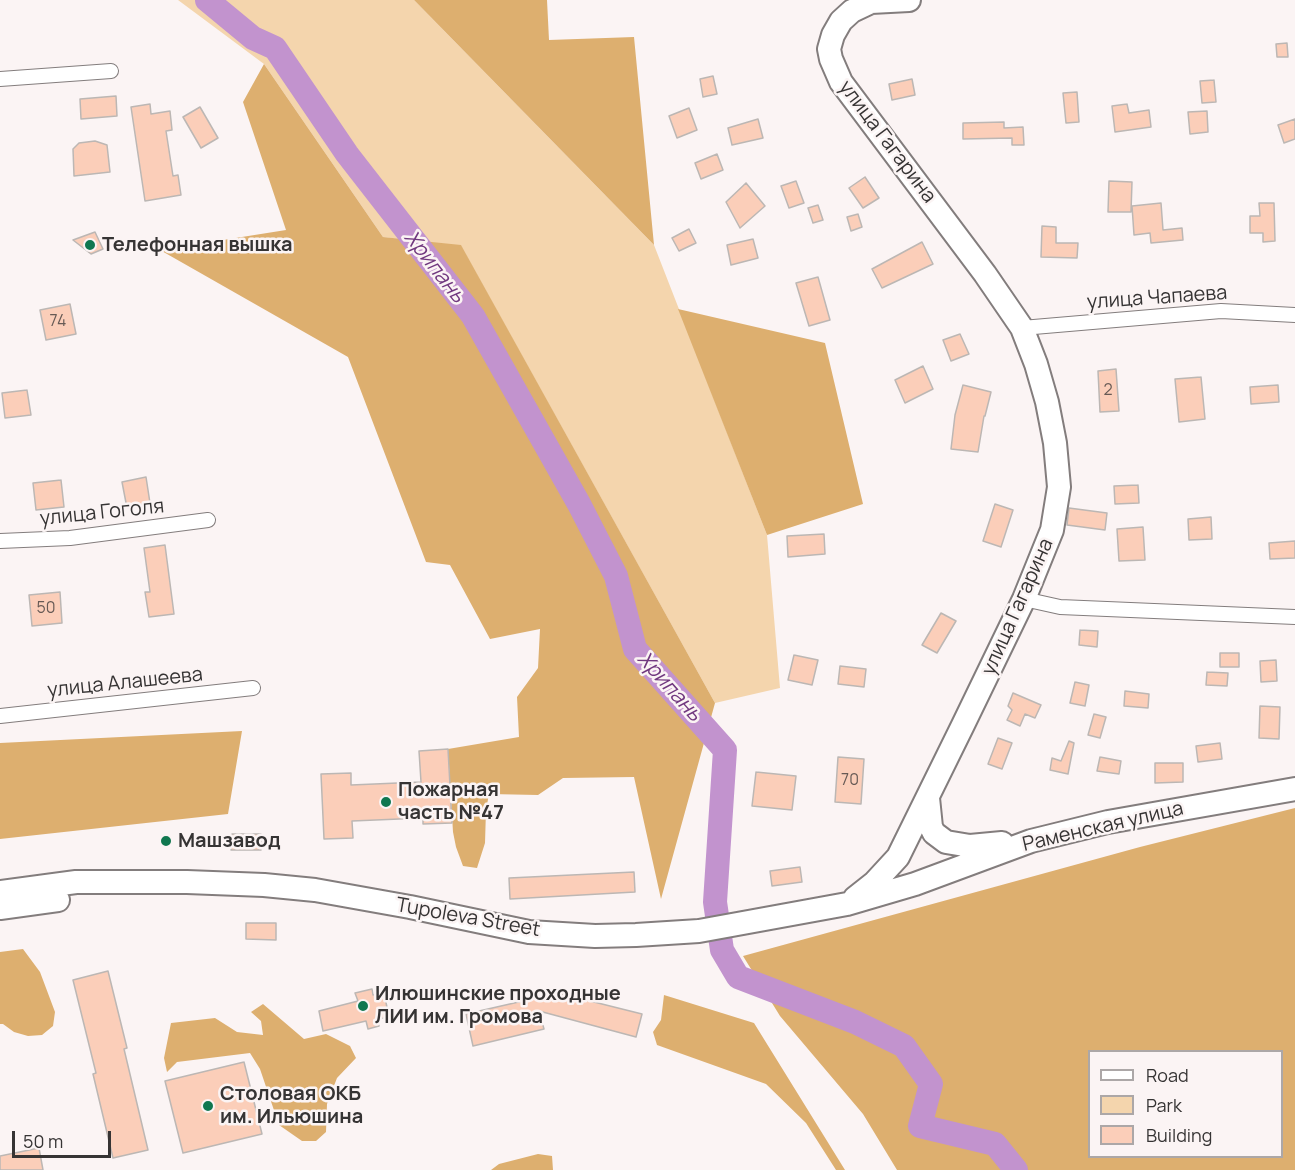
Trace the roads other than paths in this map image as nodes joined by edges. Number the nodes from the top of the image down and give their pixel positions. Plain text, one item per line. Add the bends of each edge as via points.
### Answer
1 (909, 0) edge
2 (867, 1) edge
3 (111, 71) dead end
4 (0, 79) edge
5 (1295, 315) edge
6 (1022, 328) junction
7 (208, 520) dead end
8 (0, 541) edge
9 (1024, 599) junction
10 (1295, 617) edge
11 (254, 688) dead end
12 (0, 716) edge
13 (1295, 789) edge
14 (928, 796) junction
15 (1031, 841) junction
16 (898, 857) junction
17 (187, 882) junction
18 (915, 884) junction
19 (0, 891) edge
20 (847, 904) junction
21 (0, 908) edge
22 (793, 914) joint

1 - 2 main road
2 - 6 main road, улица Гагарина via 841,21 833,35 829,50 836,73
3 - 4 street
5 - 6 street, улица Чапаева via 1221,310
6 - 9 main road, улица Гагарина via 1047,402 1059,487 1052,530
7 - 8 street, улица Гоголя via 70,538
9 - 10 street via 1060,607
9 - 14 main road, улица Гагарина
11 - 12 street, улица Алашеева
13 - 15 main road, Раменская улица via 1108,822
14 - 15 main road via 931,827 946,842 970,846
14 - 16 main road, улица Гагарина
15 - 18 main road, Раменская улица
16 - 18 main road via 923,843 936,847 941,866
16 - 20 main road, улица Гагарина
17 - 19 main road, Tupoleva Street via 76,882
17 - 21 main road, Tupoleva Street
17 - 22 main road, Tupoleva Street via 315,890 529,932 636,936 699,931
18 - 20 main road, Раменская улица
20 - 22 main road, Раменская улица

